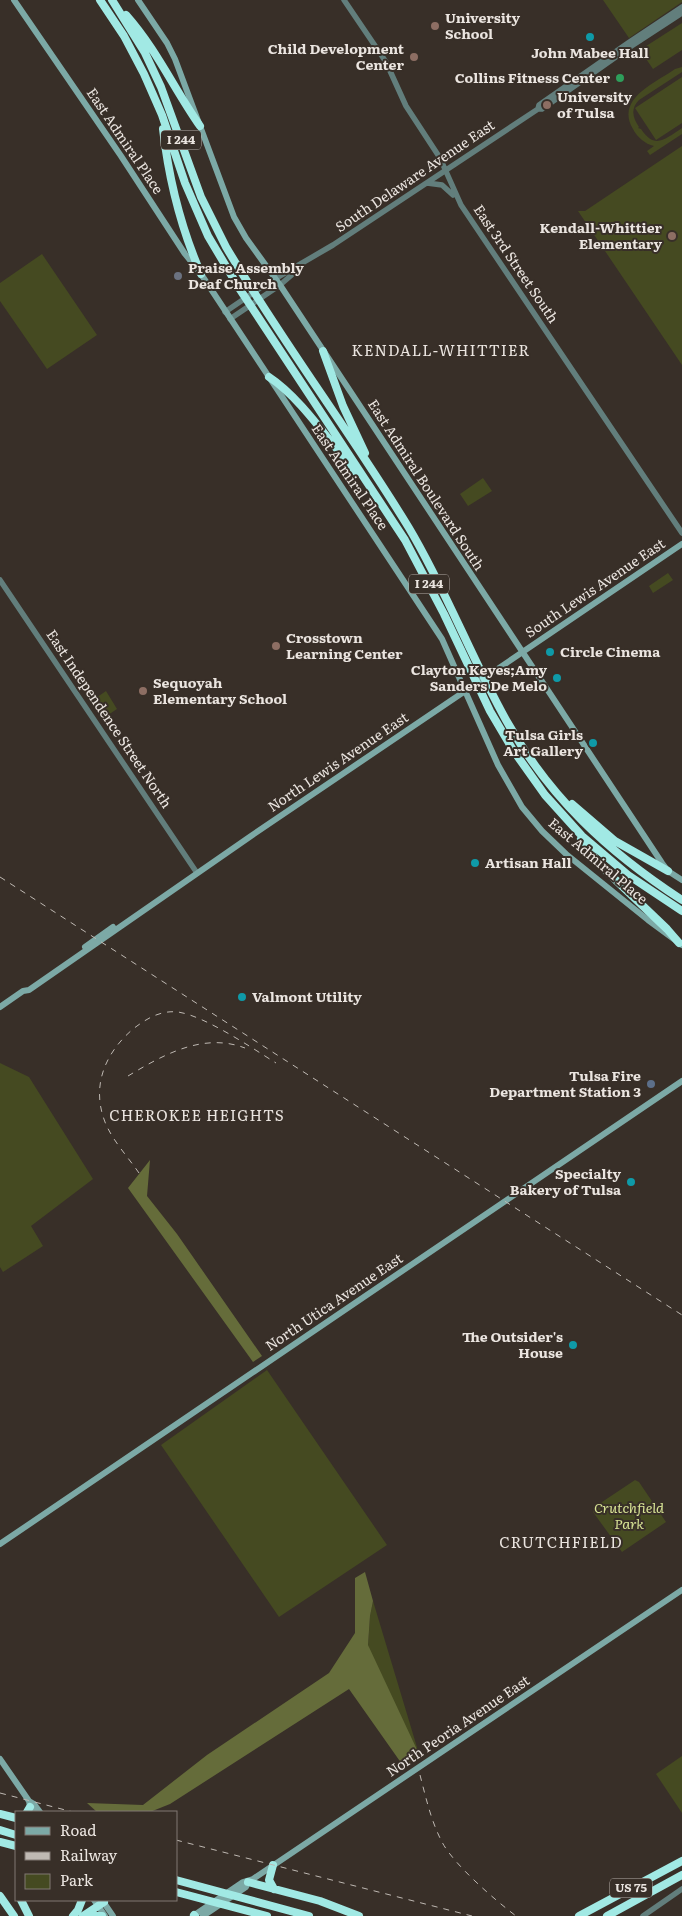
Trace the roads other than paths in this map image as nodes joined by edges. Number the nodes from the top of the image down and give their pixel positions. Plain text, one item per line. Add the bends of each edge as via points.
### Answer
1 (14, 0) edge
2 (100, 0) edge
3 (113, 0) edge
4 (138, 0) edge
5 (344, 0) edge
6 (682, 7) edge
7 (682, 13) edge
8 (538, 109) junction
9 (162, 115) junction
10 (200, 126) junction
11 (446, 170) junction
12 (426, 183) junction
13 (461, 204) junction
14 (305, 263) junction
15 (201, 274) junction
16 (275, 279) junction
17 (280, 285) junction
18 (226, 312) junction
19 (230, 319) junction
20 (323, 350) junction
21 (268, 377) junction
22 (373, 473) junction
23 (376, 494) junction
24 (682, 533) edge
25 (682, 544) edge
26 (0, 580) edge
27 (522, 653) junction
28 (468, 690) junction
29 (549, 785) junction
30 (570, 823) junction
31 (668, 871) junction
32 (197, 873) junction
33 (682, 880) edge
34 (682, 900) edge
35 (682, 911) edge
36 (680, 944) edge
37 (0, 1007) edge
38 (682, 1081) edge
39 (0, 1544) edge
40 (682, 1590) edge
41 (0, 1758) edge
42 (30, 1808) edge
43 (39, 1811) edge
44 (0, 1814) edge
45 (15, 1818) edge
46 (0, 1830) edge
47 (15, 1835) edge
48 (0, 1842) edge
49 (15, 1846) edge
50 (682, 1861) edge
51 (273, 1865) junction
52 (178, 1875) edge
53 (682, 1875) edge
54 (178, 1881) edge
55 (248, 1882) junction
56 (274, 1889) junction
57 (682, 1889) edge
58 (178, 1893) edge
59 (222, 1893) junction
60 (0, 1896) edge
61 (22, 1901) edge
62 (82, 1901) edge
63 (99, 1902) edge
64 (208, 1909) junction
65 (84, 1915) edge
66 (14, 1916) edge
67 (29, 1916) edge
68 (73, 1916) edge
69 (104, 1916) edge
70 (114, 1916) edge
71 (194, 1916) edge
72 (203, 1916) edge
73 (267, 1916) edge
74 (310, 1916) edge
75 (359, 1916) edge
76 (579, 1916) edge
77 (607, 1916) edge
78 (643, 1916) edge

1 - 15 main road, East Admiral Place
2 - 9 highway, I 244 via 135,56
3 - 10 highway via 141,32
3 - 22 highway, I 244 via 149,62 169,106 201,197 226,247
4 - 10 main road, East Admiral Boulevard South via 167,43
5 - 11 street, East 3rd Street South via 386,62 404,102
6 - 8 street, South Delaware Avenue East
7 - 8 street, South Delaware Avenue East
8 - 11 street, South Delaware Avenue East
9 - 15 highway via 167,160 179,214
9 - 23 highway, I 244 via 197,211 213,244 238,288
10 - 16 main road, East Admiral Boulevard South via 234,217
11 - 12 street, South Delaware Avenue East
11 - 13 street, East 3rd Street South
12 - 13 street via 447,188
12 - 14 street, South Delaware Avenue East
13 - 24 street, East 3rd Street South
14 - 16 street, South Delaware Avenue East
14 - 17 street, South Delaware Avenue East
15 - 18 main road, East Admiral Place
16 - 17 main road, East Admiral Boulevard South
16 - 18 street, South Delaware Avenue East
17 - 19 street, South Delaware Avenue East
17 - 20 main road, East Admiral Boulevard South
18 - 19 main road, East Admiral Place
19 - 21 main road, East Admiral Place
20 - 22 highway via 343,406
20 - 27 main road, East Admiral Boulevard South
21 - 23 highway via 279,383
21 - 28 main road, East Admiral Place via 442,639
22 - 29 highway, I 244 via 432,568 505,719
23 - 30 highway, I 244 via 431,587 503,734 535,782
25 - 27 main road, South Lewis Avenue East
26 - 32 street, East Independence Street North
27 - 28 main road, North Lewis Avenue East
27 - 31 main road, East Admiral Boulevard South
28 - 32 main road, North Lewis Avenue East
28 - 36 main road, East Admiral Place via 505,779 536,825 566,854
29 - 31 highway via 610,838
29 - 34 highway, I 244 via 614,851
30 - 35 highway, I 244 via 628,875
30 - 36 highway via 599,864
31 - 33 main road, East Admiral Boulevard South
32 - 37 main road, North Lewis Avenue East
38 - 39 main road, North Utica Avenue East
40 - 51 main road, North Peoria Avenue East
41 - 42 main road
42 - 43 main road via 34,1804
44 - 45 highway
46 - 47 highway
48 - 49 highway
50 - 76 highway, US 75
51 - 55 main road, North Peoria Avenue East
51 - 56 highway via 269,1880
52 - 59 highway
53 - 77 highway, US 75
54 - 59 highway
55 - 56 highway
55 - 64 main road, North Peoria Avenue East via 243,1882
56 - 75 highway
57 - 78 street
58 - 73 highway
59 - 74 highway
60 - 66 highway
61 - 67 highway
62 - 68 highway
63 - 65 highway
63 - 69 main road
63 - 70 main road
64 - 71 main road, North Peoria Avenue East
64 - 72 main road, North Peoria Avenue East
65 - 69 highway

